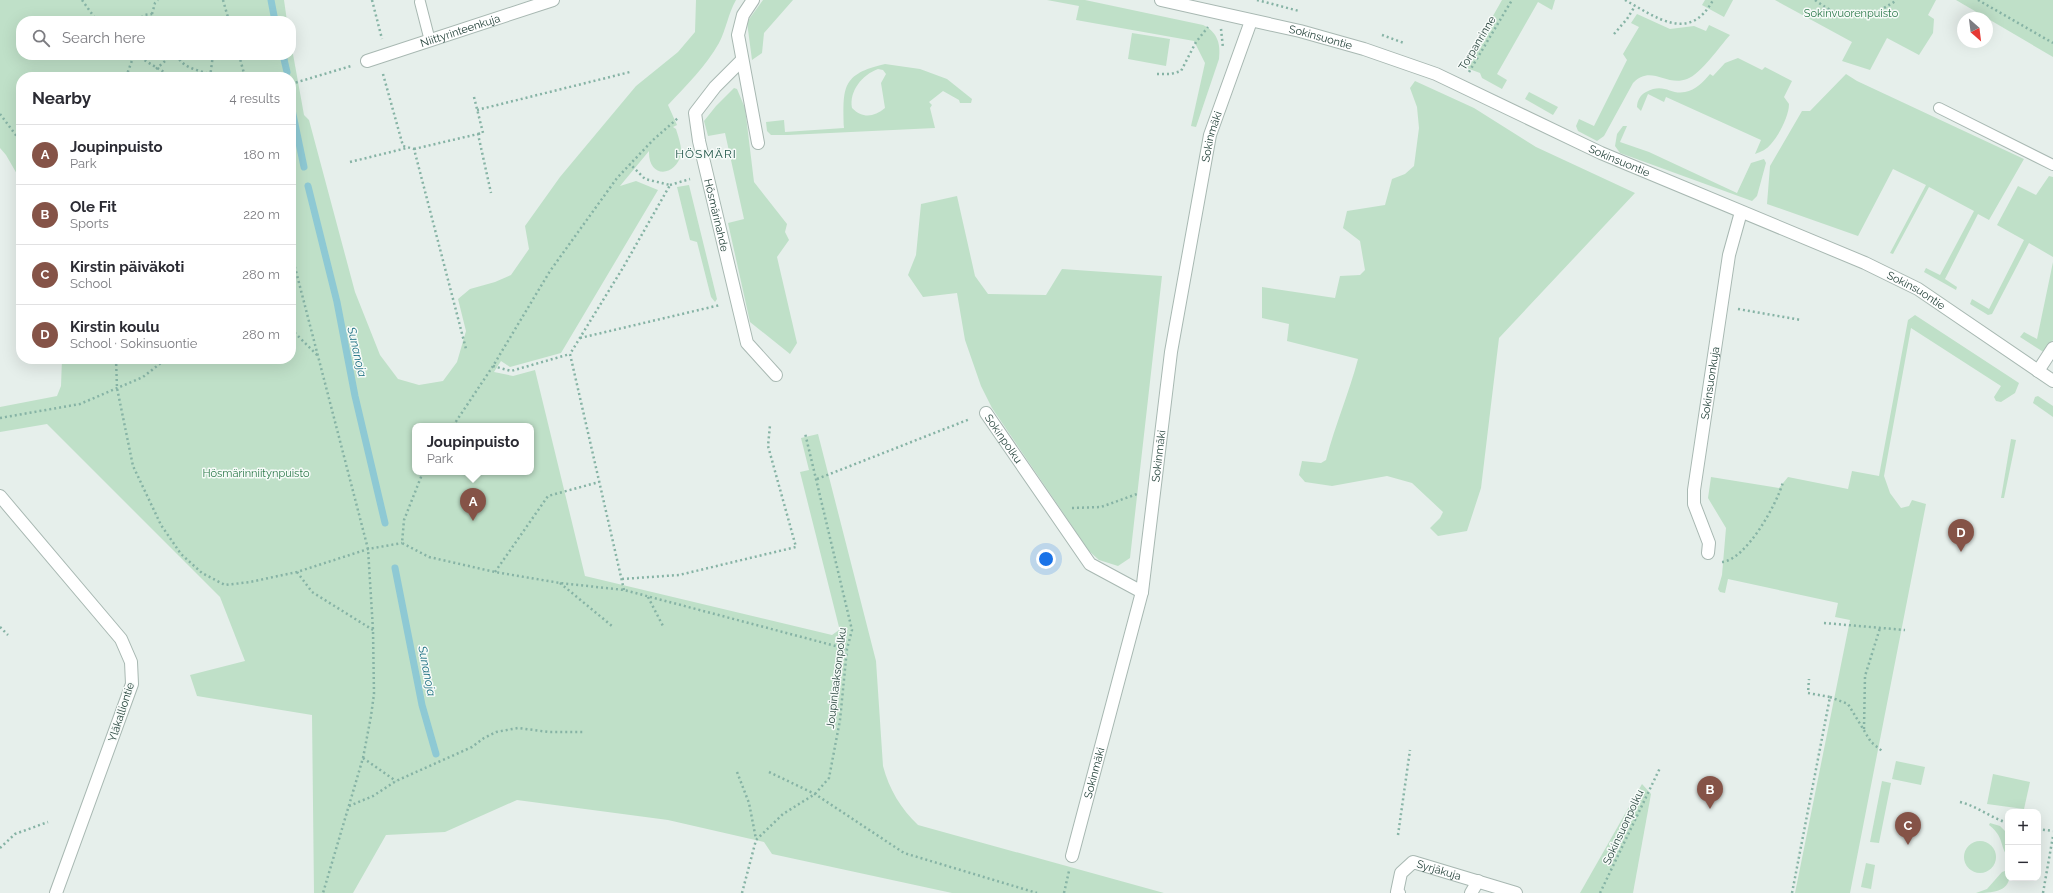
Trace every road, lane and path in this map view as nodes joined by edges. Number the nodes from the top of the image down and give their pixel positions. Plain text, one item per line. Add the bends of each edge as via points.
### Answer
1 (82, 0) edge
2 (158, 0) edge
3 (222, 0) edge
4 (372, 0) edge
5 (553, 0) edge
6 (753, 0) edge
7 (1161, 0) edge
8 (1512, 0) edge
9 (1625, 0) edge
10 (1713, 0) edge
11 (1815, 0) edge
12 (1897, 0) edge
13 (1978, 0) edge
14 (420, 2) dead end
15 (1186, 3) edge
16 (1636, 6) junction
17 (152, 14) joint
18 (93, 16) edge
19 (143, 16) edge
20 (228, 16) edge
21 (1251, 20) junction
22 (1210, 24) dead end
23 (1614, 34) dead end
24 (430, 41) junction
25 (2053, 43) edge
26 (383, 56) junction
27 (133, 60) edge
28 (142, 60) edge
29 (166, 60) edge
30 (179, 60) edge
31 (212, 60) edge
32 (240, 60) edge
33 (367, 61) joint
34 (741, 61) junction
35 (156, 69) junction
36 (128, 72) edge
37 (162, 72) edge
38 (200, 72) edge
39 (211, 72) edge
40 (244, 72) edge
41 (630, 72) dead end
42 (1157, 74) dead end
43 (296, 82) edge
44 (1461, 86) junction
45 (474, 97) dead end
46 (1939, 108) dead end
47 (477, 110) junction
48 (695, 113) junction
49 (0, 114) edge
50 (478, 134) junction
51 (16, 135) edge
52 (758, 143) dead end
53 (408, 148) junction
54 (414, 149) junction
55 (350, 162) dead end
56 (630, 164) junction
57 (2053, 165) edge
58 (692, 178) dead end
59 (670, 185) junction
60 (491, 193) dead end
61 (1741, 212) junction
62 (296, 271) edge
63 (725, 304) dead end
64 (1748, 311) dead end
65 (1801, 320) dead end
66 (296, 334) edge
67 (580, 338) junction
68 (2053, 348) edge
69 (466, 349) dead end
70 (570, 354) junction
71 (319, 357) junction
72 (116, 364) edge
73 (160, 364) edge
74 (493, 366) junction
75 (2038, 371) junction
76 (776, 375) dead end
77 (2053, 381) edge
78 (118, 388) junction
79 (986, 413) joint
80 (0, 418) edge
81 (455, 423) edge
82 (770, 425) dead end
83 (805, 433) dead end
84 (422, 475) edge
85 (817, 479) junction
86 (599, 482) junction
87 (1783, 482) dead end
88 (1138, 494) dead end
89 (0, 496) edge
90 (1054, 512) junction
91 (402, 543) junction
92 (368, 549) junction
93 (1711, 558) joint
94 (297, 572) junction
95 (495, 572) junction
96 (622, 578) junction
97 (560, 583) junction
98 (624, 590) junction
99 (1142, 592) junction
100 (647, 596) junction
101 (1824, 623) dead end
102 (612, 626) dead end
103 (0, 627) edge
104 (664, 628) dead end
105 (1880, 628) junction
106 (373, 630) junction
107 (1905, 630) dead end
108 (8, 635) dead end
109 (847, 649) junction
110 (1809, 679) dead end
111 (1830, 697) junction
112 (1864, 729) junction
113 (584, 732) dead end
114 (1410, 750) dead end
115 (1882, 751) dead end
116 (362, 758) junction
117 (1660, 768) dead end
118 (737, 772) dead end
119 (768, 772) dead end
120 (396, 781) junction
121 (815, 794) junction
122 (1960, 802) dead end
123 (349, 806) junction
124 (48, 822) dead end
125 (2005, 822) edge
126 (2041, 829) edge
127 (2053, 831) edge
128 (1398, 835) dead end
129 (2053, 836) edge
130 (756, 840) junction
131 (0, 848) edge
132 (1072, 856) joint
133 (1478, 881) junction
134 (56, 893) edge
135 (323, 893) edge
136 (742, 893) edge
137 (1037, 893) edge
138 (1064, 893) edge
139 (1399, 893) edge
140 (1471, 893) edge
141 (1516, 893) edge
142 (1600, 893) edge
143 (1792, 893) edge
144 (2043, 893) edge

1 - 18 path
2 - 17 path
3 - 20 path
4 - 26 path
5 - 24 street, Niittyrinteenkuja
6 - 34 street via 743,14 738,35
7 - 15 street, Sokinsuontie
8 - 44 path, Torpanrinne
9 - 16 path
10 - 16 path via 1709,9 1697,20 1685,25 1673,23
11 - 12 path via 1847,17 1881,11
13 - 25 path
14 - 24 lane
15 - 21 street, Sokinsuontie
16 - 23 path
17 - 19 path
21 - 44 street, Sokinsuontie via 1364,49 1436,74
21 - 99 street, Sokinmäki via 1210,135 1171,352
22 - 42 path via 1196,42 1181,71
24 - 26 street, Niittyrinteenkuja
26 - 33 street, Niittyrinteenkuja
26 - 53 path via 403,146
27 - 36 path
28 - 35 path
29 - 35 path
30 - 38 path
31 - 39 path
32 - 40 path
33 - 43 path
34 - 48 street via 715,87
34 - 52 street
35 - 37 path
41 - 47 path
44 - 61 street, Sokinsuontie via 1601,153
45 - 47 path
46 - 57 lane
47 - 50 path via 483,133
48 - 56 path via 682,115
48 - 76 street, Hösmärinahde via 747,343
49 - 51 path
50 - 54 path
50 - 60 path
53 - 54 path
53 - 55 path
54 - 69 path
56 - 59 path via 645,179
56 - 74 path via 617,178 550,271
58 - 59 path
59 - 67 path
61 - 75 street, Sokinsuontie via 1865,263 1918,289
61 - 93 street, Sokinsuonkuja via 1729,255 1694,490 1694,504 1709,543
62 - 71 path
63 - 67 path
64 - 65 path
66 - 71 path
67 - 70 path
68 - 75 street
70 - 74 path via 510,371
70 - 86 path
71 - 92 path
72 - 78 path
73 - 78 path via 143,377
74 - 81 path
75 - 77 street, Sokinsuontie
78 - 80 path via 80,404
78 - 94 path via 132,466 161,525 181,554 202,573 225,585
79 - 85 path, Sokinpolku
79 - 90 street, Sokinpolku
82 - 96 path via 768,446 796,547 679,575
83 - 85 path, Joupinlaaksonpolku
84 - 91 path via 404,520
85 - 109 path, Joupinlaaksonpolku via 852,630
86 - 95 path via 548,496
86 - 96 path
87 - 93 path via 1766,518 1738,556 1729,562
88 - 90 path via 1101,507 1064,508
89 - 134 street, Yläkalliontie via 121,639 131,662 132,684
90 - 99 street, Sokinpolku via 1090,564
91 - 92 path
91 - 95 path via 429,557
92 - 94 path
92 - 106 path
94 - 106 path via 312,592
95 - 97 path
96 - 98 path
97 - 98 path
97 - 102 path
98 - 100 path
99 - 132 street, Sokinmäki
100 - 104 path
100 - 109 path
101 - 105 path
103 - 108 path
105 - 107 path
105 - 112 path via 1865,676
106 - 116 path via 374,694
109 - 121 path, Joupinlaaksonpolku via 840,720 829,778
110 - 111 path via 1808,693
111 - 112 path via 1848,704
111 - 143 path
112 - 115 path via 1871,742
113 - 120 path via 550,732 518,728 496,732 472,747
114 - 128 path
116 - 120 path
116 - 123 path
117 - 142 path, Sokinsuonpolku
118 - 130 path via 749,803
119 - 121 path
120 - 123 path via 373,796
121 - 130 path, Joupinlaaksonpolku via 783,814
121 - 137 path via 904,853
122 - 125 path
123 - 135 path
124 - 131 path via 15,834
126 - 127 path
129 - 144 path
130 - 136 path
132 - 138 path
133 - 139 street, Syrjäkuja via 1413,862 1401,873 1397,892
133 - 140 street, Syrjäkuja
133 - 141 street, Syrjäkuja

